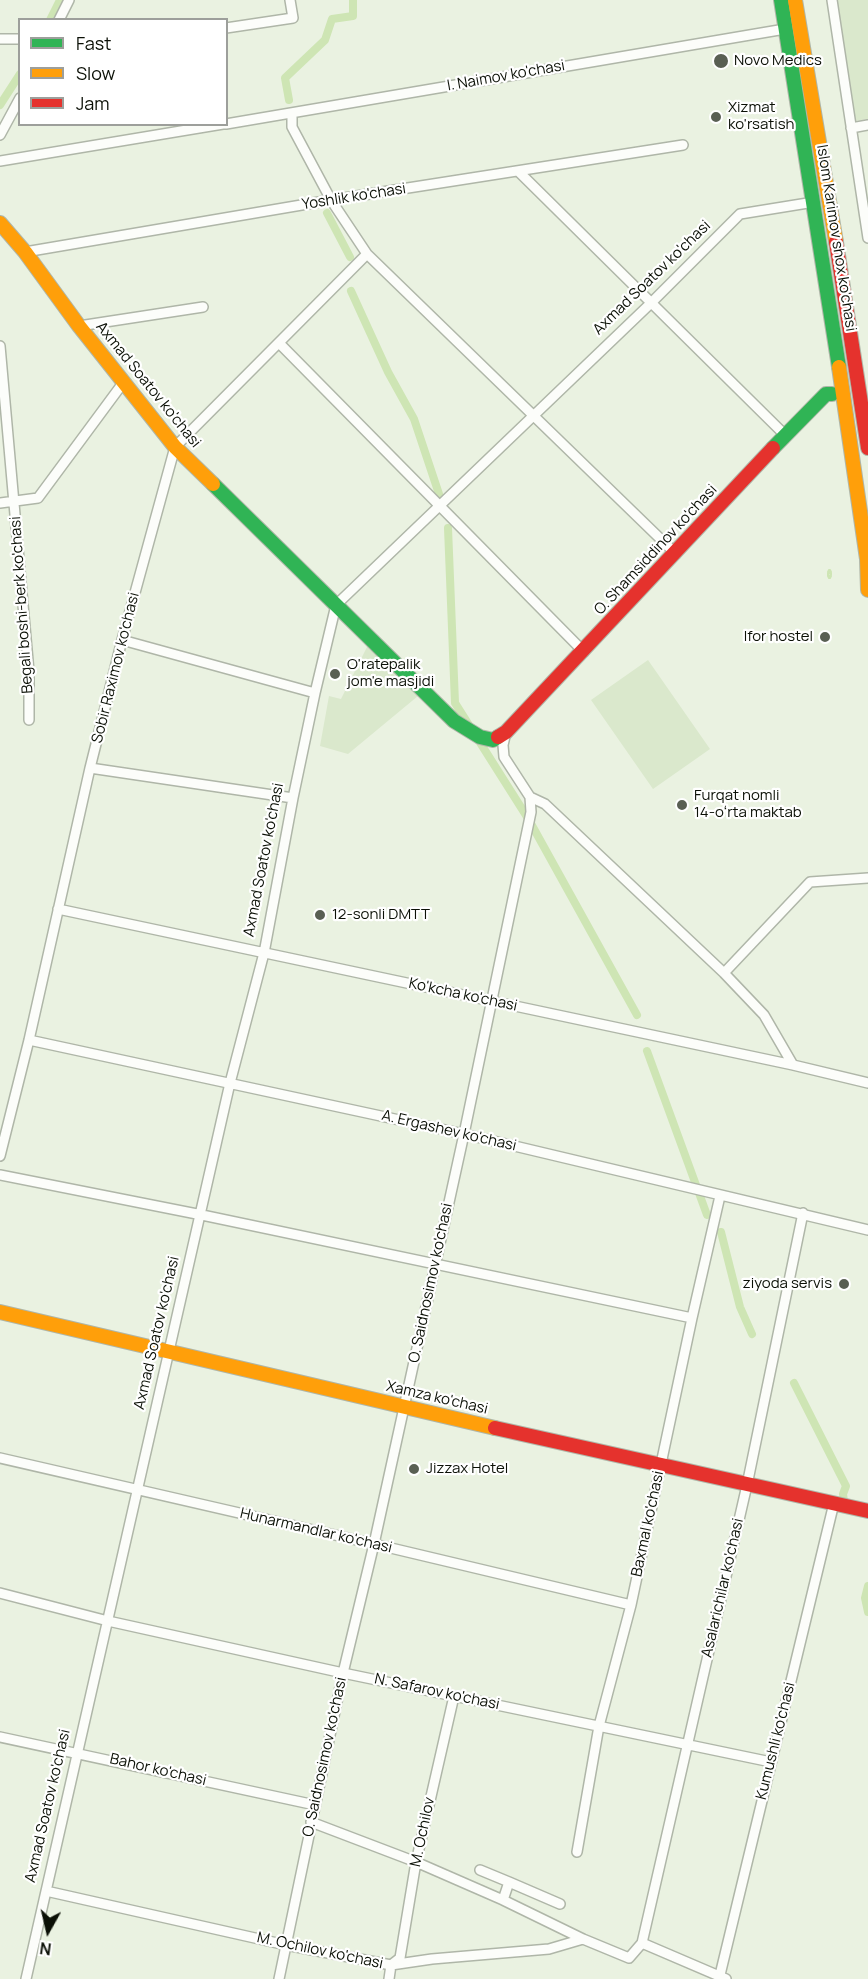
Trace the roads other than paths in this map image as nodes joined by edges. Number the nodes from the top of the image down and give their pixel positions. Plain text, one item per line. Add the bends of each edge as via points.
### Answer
1 (69, 0) edge
2 (290, 0) edge
3 (781, 0) edge
4 (795, 0) edge
5 (832, 0) edge
6 (61, 18) edge
7 (228, 28) edge
8 (785, 28) junction
9 (0, 39) edge
10 (18, 39) edge
11 (18, 102) edge
12 (292, 113) junction
13 (228, 124) edge
14 (868, 125) edge
15 (213, 126) edge
16 (851, 128) junction
17 (0, 135) edge
18 (683, 146) dead end
19 (0, 161) edge
20 (518, 171) junction
21 (331, 200) junction
22 (865, 200) edge
23 (814, 202) junction
24 (0, 223) edge
25 (868, 238) edge
26 (25, 252) junction
27 (367, 254) junction
28 (650, 304) junction
29 (203, 307) dead end
30 (79, 326) junction
31 (279, 344) junction
32 (0, 346) edge
33 (863, 380) edge
34 (841, 382) junction
35 (123, 383) junction
36 (865, 401) edge
37 (842, 402) junction
38 (532, 416) junction
39 (785, 435) junction
40 (175, 447) junction
41 (868, 448) edge
42 (14, 501) junction
43 (0, 503) edge
44 (439, 507) junction
45 (675, 554) junction
46 (868, 590) edge
47 (336, 605) junction
48 (122, 640) junction
49 (584, 652) junction
50 (315, 693) junction
51 (29, 720) dead end
52 (506, 732) junction
53 (90, 768) junction
54 (530, 797) junction
55 (293, 798) junction
56 (868, 878) edge
57 (58, 909) junction
58 (264, 953) junction
59 (724, 973) junction
60 (492, 1001) junction
61 (29, 1040) junction
62 (793, 1065) junction
63 (230, 1083) junction
64 (868, 1083) edge
65 (464, 1134) junction
66 (0, 1156) edge
67 (0, 1175) edge
68 (720, 1196) junction
69 (803, 1213) junction
70 (202, 1215) junction
71 (868, 1230) edge
72 (435, 1264) junction
73 (0, 1312) edge
74 (692, 1318) junction
75 (169, 1352) junction
76 (405, 1408) junction
77 (0, 1458) edge
78 (660, 1466) junction
79 (747, 1485) junction
80 (137, 1490) junction
81 (841, 1505) junction
82 (868, 1511) edge
83 (374, 1544) junction
84 (0, 1593) edge
85 (631, 1605) junction
86 (108, 1621) junction
87 (343, 1672) junction
88 (454, 1696) junction
89 (599, 1726) junction
90 (0, 1737) edge
91 (687, 1744) junction
92 (78, 1752) junction
93 (771, 1762) junction
94 (315, 1805) junction
95 (311, 1822) junction
96 (577, 1852) dead end
97 (416, 1862) junction
98 (480, 1870) dead end
99 (509, 1882) junction
100 (45, 1891) junction
101 (503, 1900) junction
102 (560, 1904) dead end
103 (583, 1938) junction
104 (642, 1943) junction
105 (286, 1944) junction
106 (391, 1965) junction
107 (721, 1978) edge
108 (26, 1979) edge
109 (279, 1979) edge
110 (389, 1979) edge

1 - 6 street
2 - 7 street via 292,18
3 - 8 main road, Islom Karimov shox ko'chasi
4 - 33 main road, Islom Karimov shox ko'chasi
5 - 16 street
8 - 12 street, I. Naimov ko'chasi
8 - 23 main road, Islom Karimov shox ko'chasi
9 - 10 street
11 - 17 street
12 - 13 street, I. Naimov ko'chasi
12 - 21 street via 292,127
14 - 16 street
15 - 19 street, I. Naimov ko'chasi
16 - 22 street
18 - 20 street, Yoshlik ko'chasi
20 - 21 street, Yoshlik ko'chasi
20 - 28 street
21 - 26 street, Yoshlik ko'chasi
21 - 27 street
22 - 25 street
23 - 28 street, Axmad Soatov ko'chasi via 740,214
23 - 34 main road, Islom Karimov shox ko'chasi
24 - 26 main road, Axmad Soatov ko'chasi
26 - 30 main road, Axmad Soatov ko'chasi
27 - 31 street, Sobir Raximov ko'chasi
27 - 38 street
28 - 38 street, Axmad Soatov ko'chasi
28 - 39 street
29 - 30 street
30 - 35 main road, Axmad Soatov ko'chasi
31 - 40 street, Sobir Raximov ko'chasi
31 - 44 street
32 - 42 street, Begali boshi-berk ko'chasi
33 - 34 main road
33 - 36 main road, Islom Karimov shox ko'chasi
33 - 37 main road via 849,390
34 - 37 main road
35 - 40 main road, Axmad Soatov ko'chasi
35 - 42 street via 38,498
36 - 37 main road
36 - 41 main road, Islom Karimov shox ko'chasi
37 - 39 main road, O. Shamsiddinov ko'chasi via 826,394
37 - 46 main road via 867,559
38 - 44 street, Axmad Soatov ko'chasi
38 - 45 street
39 - 45 main road, O. Shamsiddinov ko'chasi
40 - 47 main road, Axmad Soatov ko'chasi
40 - 48 street, Sobir Raximov ko'chasi
42 - 43 street
42 - 51 street, Begali boshi-berk ko'chasi via 29,672
44 - 47 street, Axmad Soatov ko'chasi
44 - 49 street
45 - 49 main road, O. Shamsiddinov ko'chasi
47 - 50 street, Axmad Soatov ko'chasi
47 - 52 main road, Axmad Soatov ko'chasi via 454,721 493,740
48 - 50 street
48 - 53 street, Sobir Raximov ko'chasi
49 - 52 main road, O. Shamsiddinov ko'chasi
50 - 55 street, Axmad Soatov ko'chasi
52 - 54 street via 504,757
53 - 55 street
53 - 57 street, Sobir Raximov ko'chasi
54 - 59 street via 545,804
54 - 60 street, O. Saidnosimov ko'chasi via 531,812
55 - 58 street, Axmad Soatov ko'chasi
56 - 59 street via 810,882
57 - 58 street, Ko'kcha ko'chasi
57 - 61 street, Sobir Raximov ko'chasi
58 - 60 street, Ko'kcha ko'chasi
58 - 63 street, Axmad Soatov ko'chasi
59 - 62 street via 764,1014
60 - 62 street, Ko'kcha ko'chasi
60 - 65 street, O. Saidnosimov ko'chasi
61 - 63 street, A. Ergashev ko'chasi
61 - 66 street, Sobir Raximov ko'chasi
62 - 64 street, Ko'kcha ko'chasi
63 - 65 street, A. Ergashev ko'chasi
63 - 70 street, Axmad Soatov ko'chasi
65 - 68 street, A. Ergashev ko'chasi
65 - 72 street, O. Saidnosimov ko'chasi
67 - 70 street
68 - 69 street, A. Ergashev ko'chasi
68 - 74 street, Baxmal ko'chasi
69 - 71 street, A. Ergashev ko'chasi
69 - 79 street, Asalarichilar ko'chasi
70 - 72 street
70 - 75 street, Axmad Soatov ko'chasi
72 - 74 street
72 - 76 street, O. Saidnosimov ko'chasi
73 - 75 main road, Xamza ko'chasi
74 - 78 street, Baxmal ko'chasi
75 - 76 main road, Xamza ko'chasi
75 - 80 street, Axmad Soatov ko'chasi
76 - 78 main road, Xamza ko'chasi
76 - 83 street, O. Saidnosimov ko'chasi
77 - 80 street, Hunarmandlar ko'chasi
78 - 79 main road, Xamza ko'chasi
78 - 85 street, Baxmal ko'chasi
79 - 81 main road, Xamza ko'chasi
79 - 91 street, Asalarichilar ko'chasi
80 - 83 street, Hunarmandlar ko'chasi
80 - 86 street, Axmad Soatov ko'chasi
81 - 82 main road, Xamza ko'chasi
81 - 93 street, Kumushli ko'chasi
83 - 85 street, Hunarmandlar ko'chasi
83 - 87 street, O. Saidnosimov ko'chasi
84 - 86 street, N. Safarov ko'chasi
85 - 89 street, Baxmal ko'chasi
86 - 87 street, N. Safarov ko'chasi
86 - 92 street, Axmad Soatov ko'chasi
87 - 88 street, N. Safarov ko'chasi
87 - 94 street, O. Saidnosimov ko'chasi
88 - 89 street, N. Safarov ko'chasi
88 - 97 street, M. Ochilov
89 - 91 street, N. Safarov ko'chasi
89 - 96 street, Baxmal ko'chasi
90 - 92 street, Bahor ko'chasi
91 - 93 street, N. Safarov ko'chasi
91 - 104 street, Asalarichilar ko'chasi
92 - 94 street, Bahor ko'chasi
92 - 100 street, Axmad Soatov ko'chasi
93 - 107 street, Kumushli ko'chasi
94 - 95 street, O. Saidnosimov ko'chasi
95 - 97 street
95 - 105 street, O. Saidnosimov ko'chasi
97 - 101 street
97 - 106 street, M. Ochilov via 400,1958
98 - 99 street
99 - 101 street
99 - 102 street
100 - 105 street, M. Ochilov ko'chasi
100 - 108 street, Axmad Soatov ko'chasi
101 - 103 street
103 - 104 street, Asalarichilar ko'chasi via 629,1958
103 - 106 street, M. Ochilov ko'chasi via 549,1949
104 - 107 street
105 - 106 street, M. Ochilov ko'chasi
105 - 109 street, O. Saidnosimov ko'chasi
106 - 110 street, M. Ochilov

